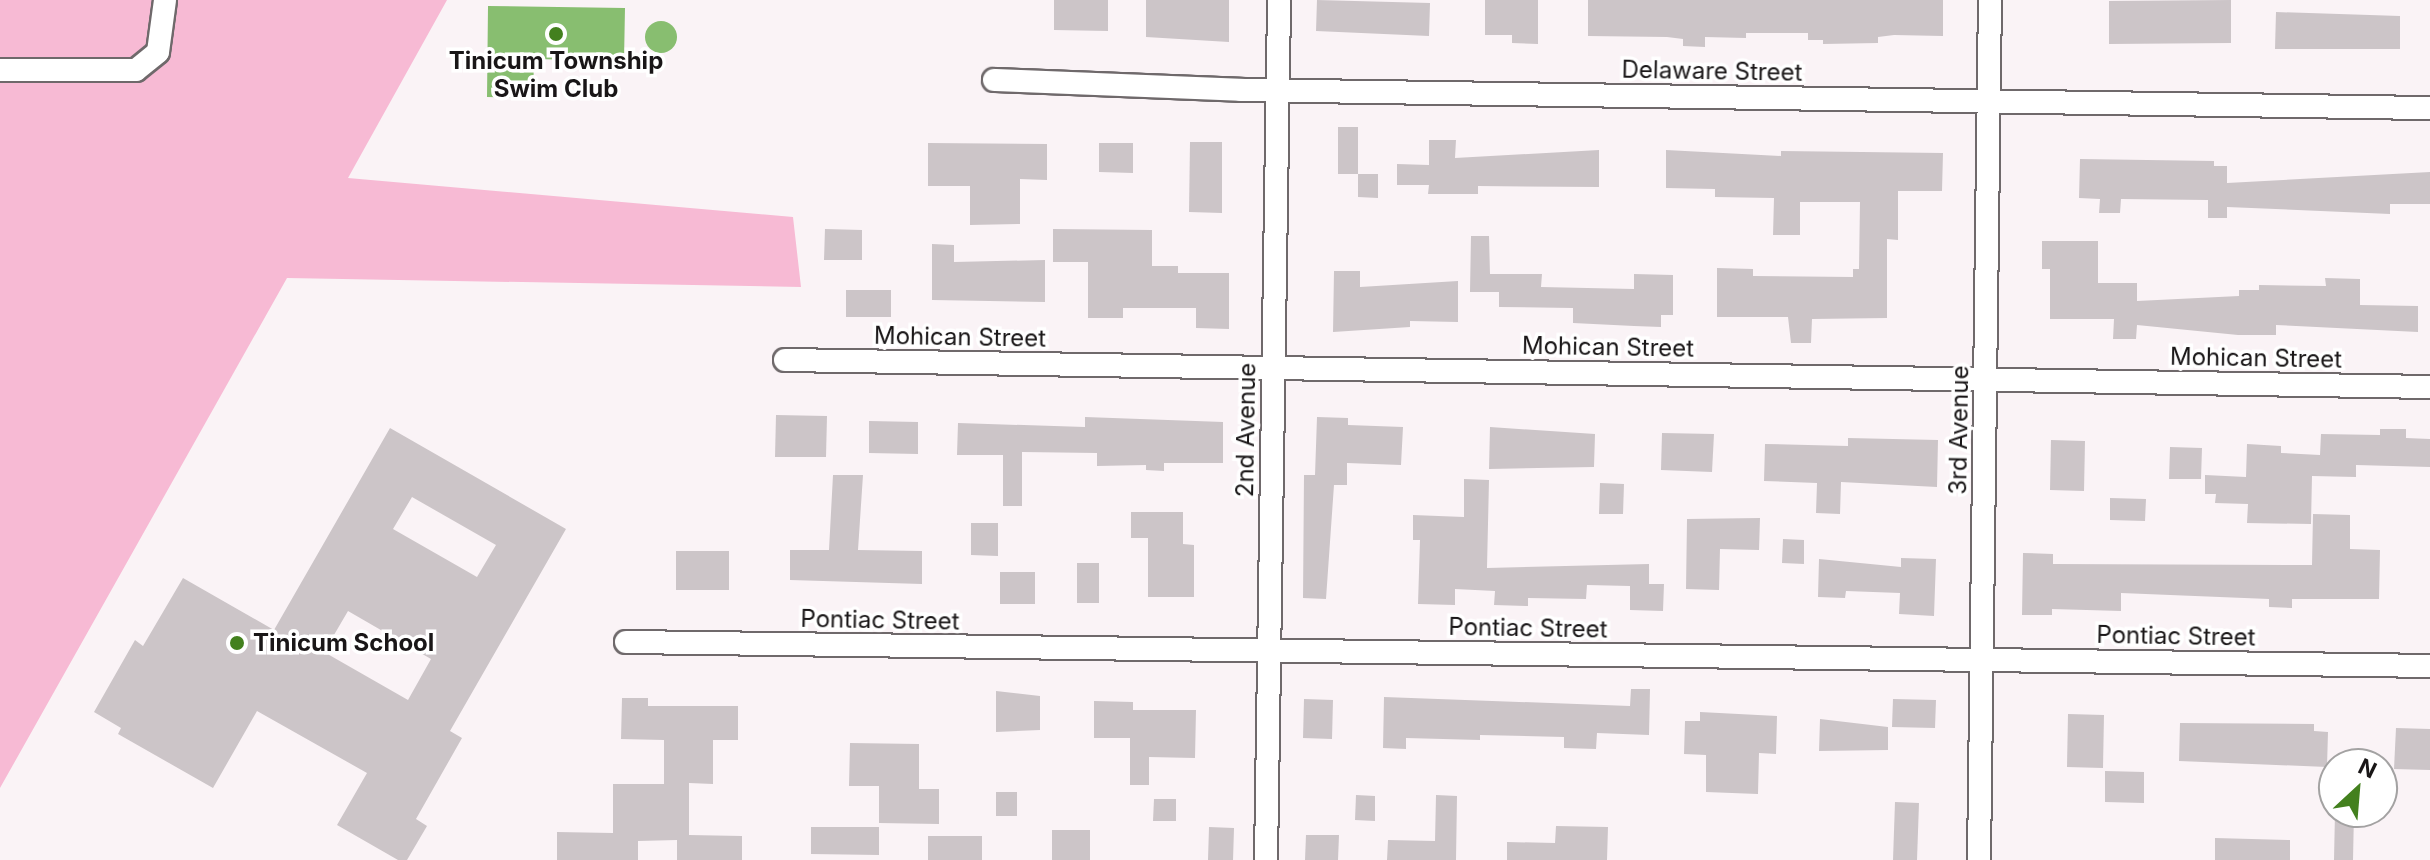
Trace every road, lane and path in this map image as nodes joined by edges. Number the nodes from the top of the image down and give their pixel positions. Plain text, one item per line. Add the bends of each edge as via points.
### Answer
1 (165, 0) edge
2 (1279, 0) edge
3 (1990, 0) edge
4 (0, 70) edge
5 (994, 80) dead end
6 (1277, 90) junction
7 (1989, 101) junction
8 (2430, 108) edge
9 (785, 360) dead end
10 (1274, 368) junction
11 (1985, 380) junction
12 (2430, 387) edge
13 (626, 642) dead end
14 (1269, 651) junction
15 (1982, 660) junction
16 (2430, 666) edge
17 (1266, 860) edge
18 (1979, 860) edge

1 - 4 street via 158,52 136,70
2 - 6 street, 2nd Avenue
3 - 7 street, 3rd Avenue
5 - 6 street, Delaware Street
6 - 7 street, Delaware Street
6 - 10 street, 2nd Avenue
7 - 8 street, Delaware Street
7 - 11 street, 3rd Avenue
9 - 10 street, Mohican Street
10 - 11 street, Mohican Street
10 - 14 street, 2nd Avenue
11 - 12 street, Mohican Street
11 - 15 street, 3rd Avenue
13 - 14 street, Pontiac Street
14 - 15 street, Pontiac Street
14 - 17 street, 2nd Avenue
15 - 16 street, Pontiac Street
15 - 18 street, 3rd Avenue

